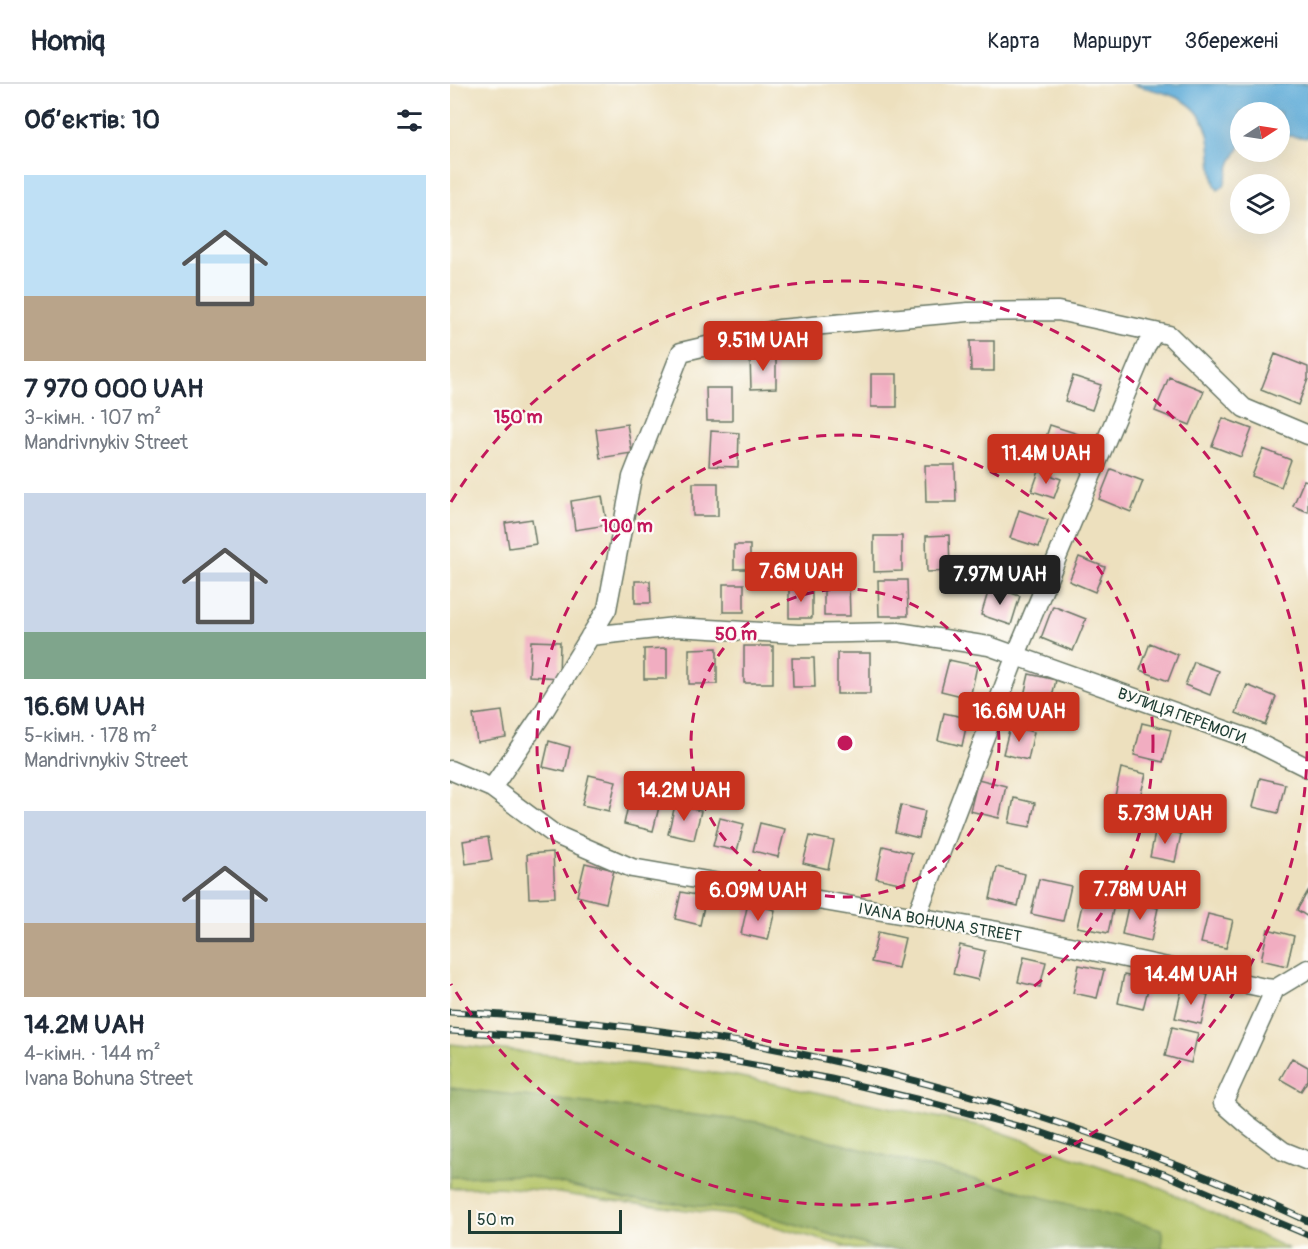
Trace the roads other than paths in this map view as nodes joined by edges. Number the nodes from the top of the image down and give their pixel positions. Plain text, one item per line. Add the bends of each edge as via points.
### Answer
1 (1155, 332) junction
2 (1308, 435) edge
3 (590, 636) junction
4 (1016, 655) junction
5 (1308, 768) edge
6 (450, 770) edge
7 (492, 788) junction
8 (916, 917) junction
9 (1308, 969) edge
10 (1275, 989) junction
11 (1308, 1161) edge

1 - 2 street via 1169,335 1244,408
1 - 3 street via 1058,311 968,312 779,329 681,352 632,477 606,609
1 - 4 street
3 - 4 street, ВУЛИЦЯ ПЕРЕМОГИ via 675,627 798,634 898,632 989,646
3 - 7 street
4 - 5 street, ВУЛИЦЯ ПЕРЕМОГИ via 1250,739
4 - 8 street
6 - 7 street, IVANA BOHUNA STREET
7 - 8 street, IVANA BOHUNA STREET via 554,834 632,868
8 - 10 street, IVANA BOHUNA STREET
9 - 10 street
10 - 11 street via 1223,1103 1283,1151

